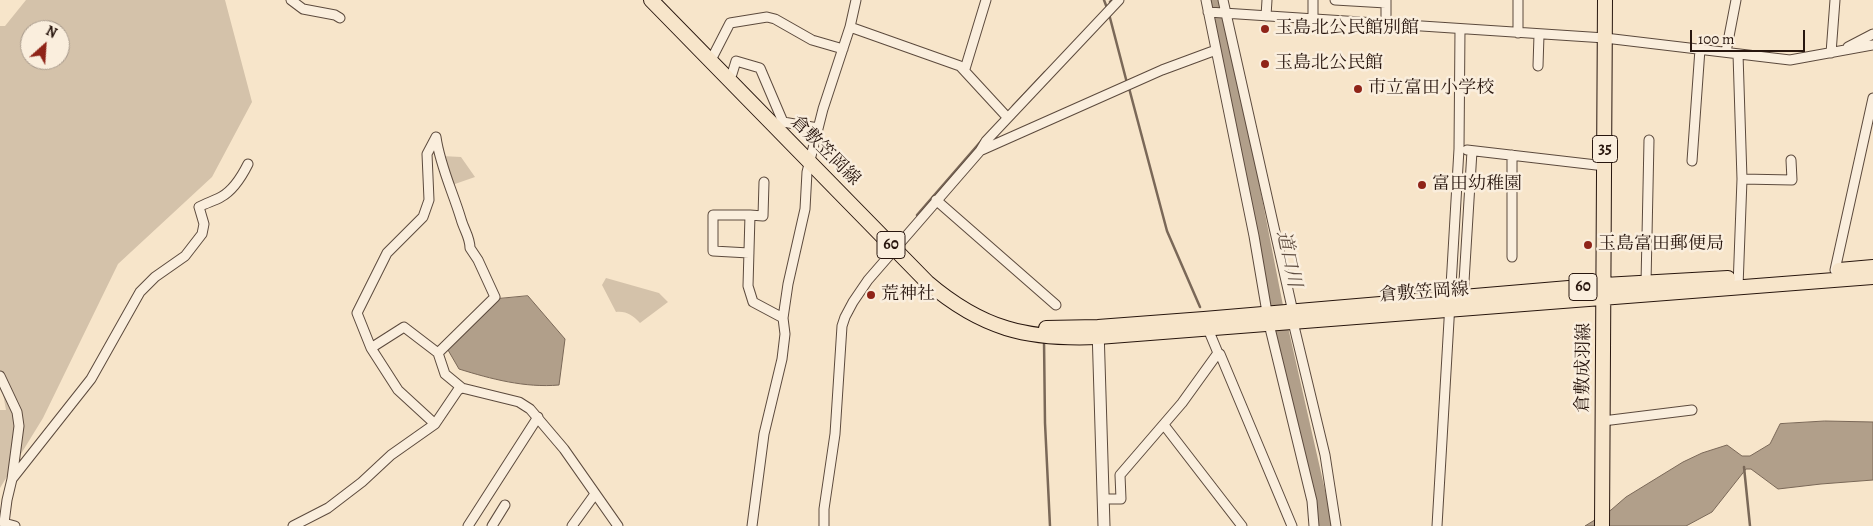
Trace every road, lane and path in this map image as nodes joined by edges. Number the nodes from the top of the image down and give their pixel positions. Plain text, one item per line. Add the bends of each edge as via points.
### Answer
1 (291, 0) edge
2 (651, 0) edge
3 (856, 0) edge
4 (986, 0) edge
5 (1119, 0) edge
6 (1206, 0) edge
7 (1223, 0) edge
8 (1266, 0) edge
9 (1313, 0) edge
10 (1335, 0) edge
11 (1518, 0) edge
12 (1605, 0) edge
13 (1736, 0) edge
14 (1835, 0) edge
15 (1386, 1) edge
16 (1110, 4) edge
17 (1209, 12) junction
18 (1225, 13) junction
19 (1266, 16) junction
20 (340, 18) dead end
21 (1313, 19) junction
22 (1386, 23) junction
23 (850, 27) junction
24 (1460, 29) junction
25 (1518, 33) junction
26 (1873, 34) edge
27 (1540, 35) junction
28 (1605, 38) junction
29 (1873, 45) edge
30 (843, 49) junction
31 (1700, 49) junction
32 (1216, 50) junction
33 (1726, 52) junction
34 (1834, 53) junction
35 (1738, 54) junction
36 (710, 62) junction
37 (1538, 66) dead end
38 (964, 69) junction
39 (732, 74) dead end
40 (1873, 98) edge
41 (1006, 116) junction
42 (818, 128) junction
43 (1650, 140) dead end
44 (1459, 149) junction
45 (980, 151) junction
46 (1472, 151) junction
47 (1512, 155) junction
48 (1791, 160) dead end
49 (1692, 161) dead end
50 (809, 162) junction
51 (248, 164) dead end
52 (1605, 166) junction
53 (1742, 179) junction
54 (764, 182) dead end
55 (936, 200) junction
56 (750, 216) junction
57 (895, 248) junction
58 (749, 253) junction
59 (1512, 257) dead end
60 (1873, 267) edge
61 (1835, 270) junction
62 (1873, 277) edge
63 (1738, 282) junction
64 (1646, 283) junction
65 (1604, 292) junction
66 (1455, 302) junction
67 (1056, 305) dead end
68 (1293, 317) junction
69 (783, 318) junction
70 (1268, 319) junction
71 (1208, 329) junction
72 (1098, 332) junction
73 (372, 348) junction
74 (1216, 350) junction
75 (438, 353) junction
76 (0, 376) edge
77 (462, 388) junction
78 (1692, 410) dead end
79 (538, 417) junction
80 (1603, 421) junction
81 (1165, 423) junction
82 (435, 424) junction
83 (12, 479) junction
84 (595, 494) junction
85 (1103, 500) junction
86 (505, 505) dead end
87 (1602, 520) edge
88 (15, 526) edge
89 (293, 526) edge
90 (468, 526) edge
91 (492, 526) edge
92 (572, 526) edge
93 (618, 526) edge
94 (752, 526) edge
95 (824, 526) edge
96 (1104, 526) edge
97 (1242, 526) edge
98 (1292, 526) edge
99 (1314, 526) edge
100 (1336, 526) edge
101 (1437, 526) edge

1 - 20 street via 303,9
2 - 36 main road, 倉敷笠岡線 / 60
3 - 23 street
4 - 38 street
5 - 16 street
6 - 17 street
7 - 18 street
8 - 19 street
9 - 21 street
10 - 15 street
11 - 25 street
12 - 28 main road, 倉敷成羽線 / 35
13 - 33 street
14 - 34 street
15 - 22 street
16 - 41 street
17 - 18 street
17 - 32 street
18 - 19 street
18 - 68 street
19 - 21 street
21 - 22 street
22 - 24 street
23 - 30 street
23 - 38 street
24 - 25 street
24 - 44 street
25 - 27 street
26 - 34 street
27 - 28 street
27 - 37 street
28 - 31 street
28 - 52 main road, 倉敷成羽線 / 35
29 - 34 street
30 - 36 street via 812,40 767,17 730,23
30 - 42 street
31 - 33 street
31 - 49 street
32 - 45 street
32 - 70 street
33 - 35 street
34 - 35 street via 1790,60
35 - 53 street
36 - 50 main road, 倉敷笠岡線 / 60
38 - 41 street
39 - 42 street via 736,61 760,68 784,122
40 - 61 street
41 - 45 street
42 - 50 street
43 - 64 street
44 - 46 street
44 - 66 street
45 - 55 street
46 - 47 street
46 - 66 street
47 - 52 street
47 - 59 street
48 - 53 street via 1792,180
50 - 57 main road, 倉敷笠岡線 / 60
50 - 69 street via 805,209
51 - 83 street via 230,190 200,207 204,224 202,234 185,256 140,292 91,379
52 - 65 main road, 倉敷成羽線 / 35
53 - 63 street
54 - 56 street via 763,216
55 - 57 street
55 - 67 street
56 - 58 street
56 - 58 street via 713,215 714,251
57 - 72 main road, 倉敷笠岡線 / 60 via 944,297 961,309 1002,328 1064,338
57 - 95 street via 853,302 842,326 837,414
58 - 69 street via 748,286 753,302
60 - 61 main road, 倉敷笠岡線 / 60
61 - 63 main road, 倉敷笠岡線 / 60
62 - 63 main road, 倉敷笠岡線 / 60
63 - 64 main road, 倉敷笠岡線 / 60
63 - 65 main road, 倉敷笠岡線 / 60
64 - 65 main road, 倉敷笠岡線 / 60
65 - 66 main road, 倉敷笠岡線 / 60
65 - 80 main road, 倉敷成羽線 / 35
66 - 68 main road, 倉敷笠岡線 / 60
66 - 101 street via 1445,378
68 - 70 main road, 倉敷笠岡線 / 60
68 - 100 street via 1325,455
69 - 94 street via 782,359 764,434
70 - 71 main road, 倉敷笠岡線 / 60
70 - 72 main road, 倉敷笠岡線 / 60
70 - 99 street via 1312,501
71 - 72 main road, 倉敷笠岡線 / 60
71 - 74 street
72 - 85 street
73 - 75 street via 404,327
73 - 75 street via 357,314 387,253 423,217 429,200 426,154 436,137 470,248 495,297
73 - 82 street via 398,390
74 - 81 street via 1187,397
74 - 98 street
75 - 77 street via 445,374
76 - 83 street via 17,412 19,426
77 - 79 street via 519,402
77 - 82 street
78 - 80 street
79 - 84 street
79 - 90 street
80 - 87 main road, 倉敷成羽線 / 35
81 - 85 street via 1120,476 1121,499
81 - 97 street
82 - 89 street via 391,455 328,508
83 - 88 street via 4,523
84 - 92 street
84 - 93 street
85 - 96 street
86 - 91 street

